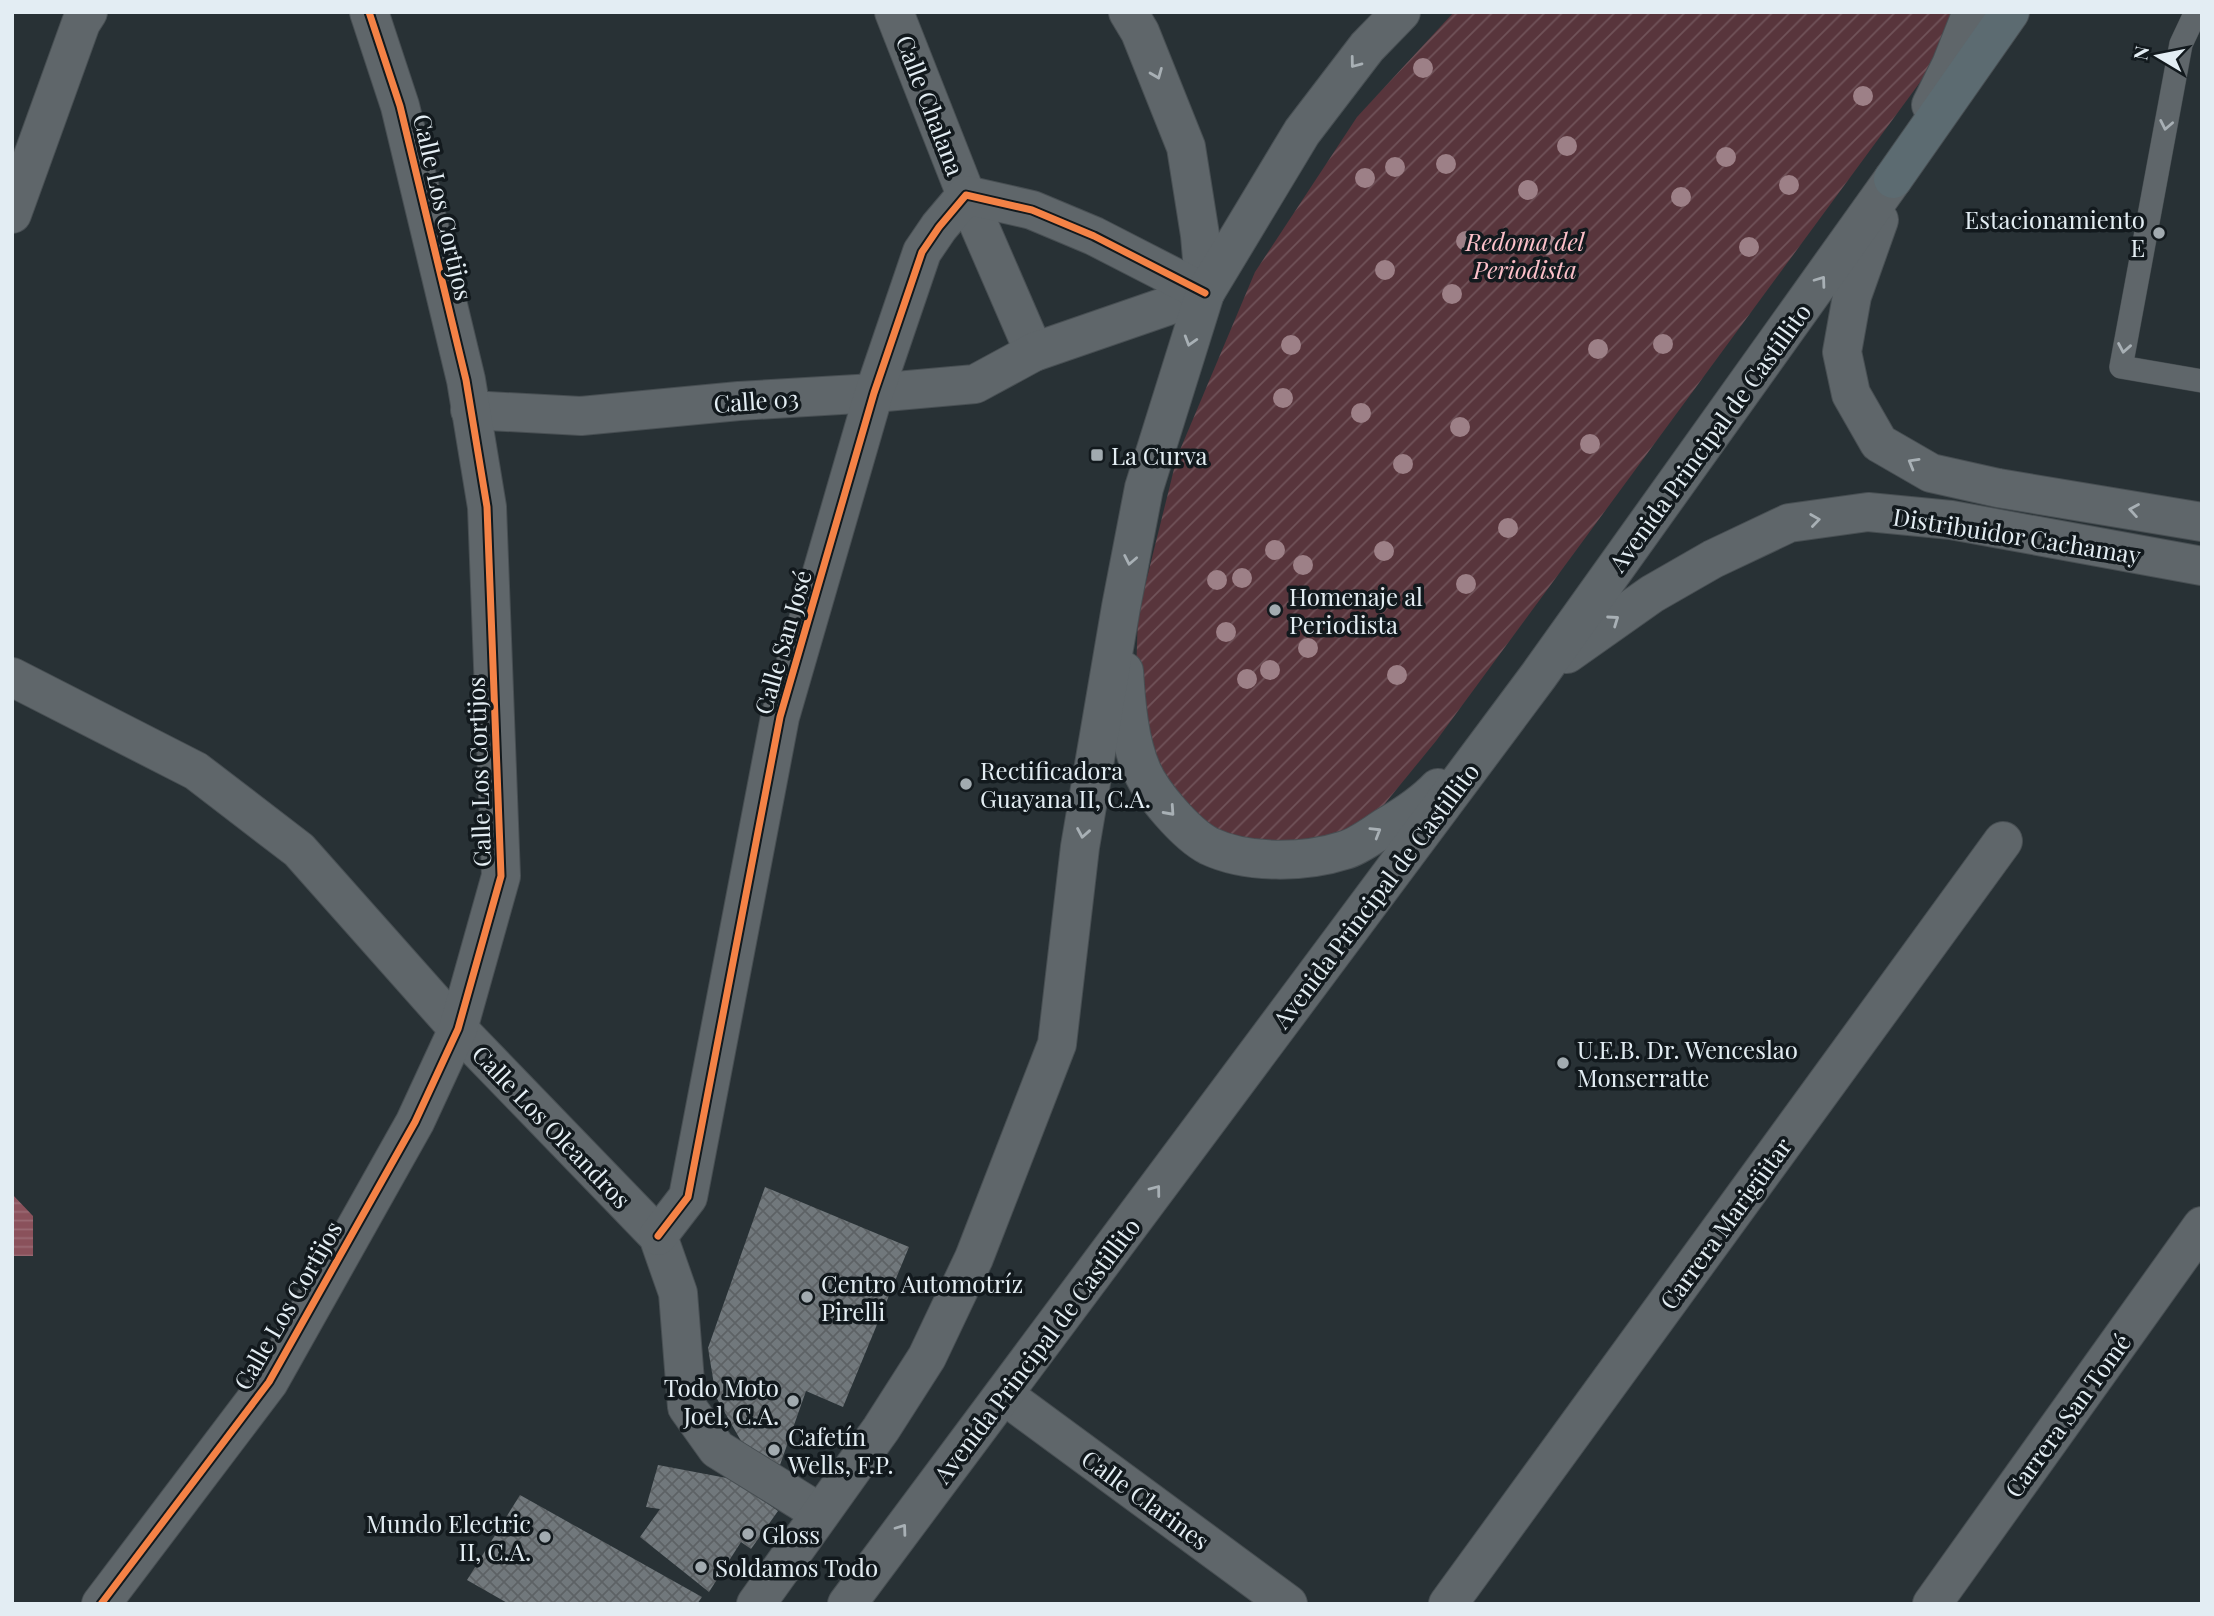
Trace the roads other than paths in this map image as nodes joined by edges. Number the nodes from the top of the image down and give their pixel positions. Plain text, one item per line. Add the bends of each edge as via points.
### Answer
1 (88, 12) edge
2 (369, 12) edge
3 (894, 12) edge
4 (1128, 12) edge
5 (1401, 12) edge
6 (1972, 12) edge
7 (2010, 12) edge
8 (2196, 12) edge
9 (1893, 179) junction
10 (966, 195) junction
11 (12, 214) edge
12 (1205, 293) junction
13 (1034, 352) junction
14 (2202, 381) edge
15 (874, 393) junction
16 (470, 410) junction
17 (2202, 522) edge
18 (2202, 566) edge
19 (1121, 607) junction
20 (1539, 675) junction
21 (12, 677) edge
22 (2003, 841) dead end
23 (457, 1029) junction
24 (2202, 1226) edge
25 (658, 1236) junction
26 (1004, 1395) junction
27 (820, 1513) junction
28 (101, 1604) edge
29 (756, 1604) edge
30 (847, 1604) edge
31 (1288, 1604) edge
32 (1448, 1604) edge
33 (1932, 1604) edge

1 - 11 street
2 - 16 street, Calle Los Cortijos via 400,106
3 - 10 street, Calle Chalana
4 -> 12 street via 1186,147
5 -> 12 street via 1367,47 1302,132
6 - 9 street via 1951,65
7 - 9 main road
8 -> 14 lane via 2181,44 2121,367
17 -> 9 street, Distribuidor Cachamay via 1931,473 1879,443 1851,394 1842,352 1852,296
20 -> 9 street, Avenida Principal de Castillito
10 - 12 street via 1045,215
10 - 13 street, Calle Chalana
10 - 15 street, Calle San José via 922,252
12 - 13 street, Calle 03
12 -> 19 street via 1144,488
13 - 15 street, Calle 03 via 975,383
15 - 16 street, Calle 03 via 581,416
15 - 25 street, Calle San José via 780,717 688,1197
16 - 23 street, Calle Los Cortijos via 487,507 502,876
20 -> 18 street, Distribuidor Cachamay via 1652,594 1789,523 1868,512 1951,520
19 -> 20 street via 1126,713 1142,771 1168,811 1207,845 1245,858 1294,859 1347,850 1399,819 1434,792
19 -> 27 street via 1080,847 1057,1044 974,1258 927,1357
26 -> 20 street, Avenida Principal de Castillito
21 - 23 street, Calle Los Oleandros via 196,771 299,850
22 - 32 street, Carrera Marigüitar
23 - 25 street, Calle Los Oleandros
23 - 28 street, Calle Los Cortijos via 415,1122 269,1382
24 - 33 street, Carrera San Tomé
25 - 27 street, Calle Los Oleandros via 678,1293 687,1407 717,1449
30 -> 26 street, Avenida Principal de Castillito
26 - 31 street, Calle Clarines
27 - 29 street

